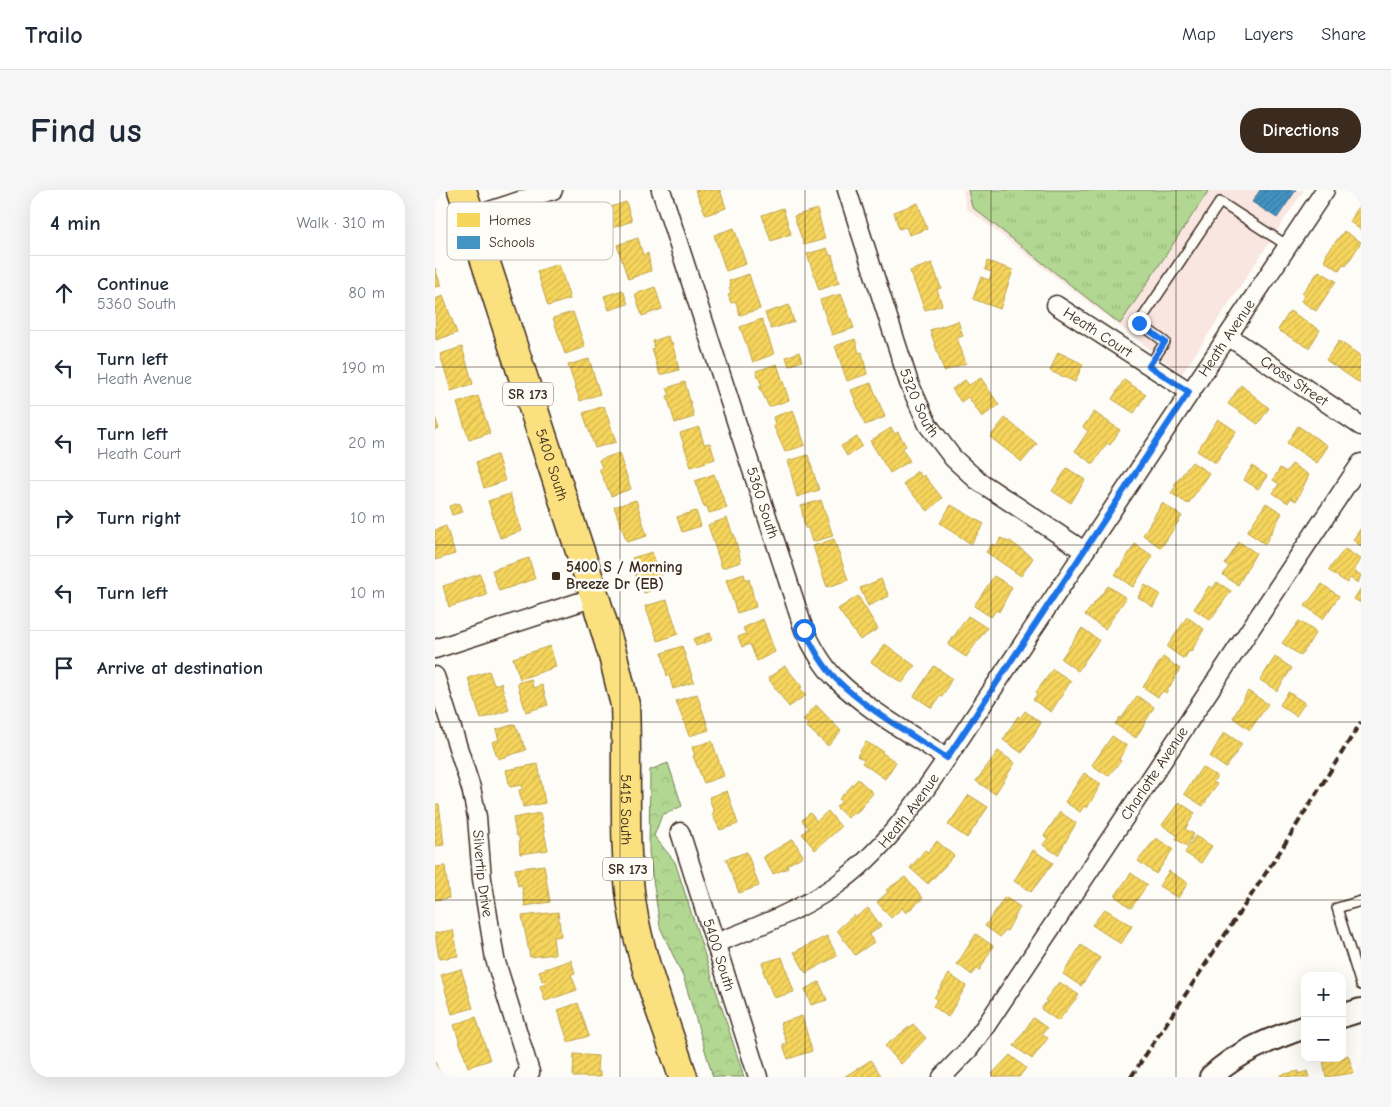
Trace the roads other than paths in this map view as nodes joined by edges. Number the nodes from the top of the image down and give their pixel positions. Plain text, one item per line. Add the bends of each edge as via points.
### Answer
1 (462, 190) edge
2 (553, 190) edge
3 (661, 190) edge
4 (847, 190) edge
5 (1325, 190) edge
6 (466, 202) edge
7 (517, 202) edge
8 (1288, 246) junction
9 (485, 260) edge
10 (1056, 305) dead end
11 (1227, 336) junction
12 (1149, 366) junction
13 (1189, 392) junction
14 (1361, 426) edge
15 (1361, 463) edge
16 (1084, 551) junction
17 (595, 598) junction
18 (435, 648) edge
19 (435, 676) edge
20 (947, 758) junction
21 (680, 832) dead end
22 (1361, 901) edge
23 (716, 943) junction
24 (1361, 985) edge
25 (1361, 1010) edge
26 (1346, 1015) edge
27 (1301, 1028) edge
28 (527, 1075) edge
29 (683, 1077) edge
30 (758, 1077) edge
31 (942, 1077) edge
32 (1211, 1077) edge

1 - 6 main road, 5400 South / SR 173
2 - 7 street
3 - 20 street, 5360 South via 804,630 821,660 837,679 866,703
4 - 16 street, 5320 South via 909,383 928,425 953,458 977,480
5 - 8 street, Heath Avenue
8 - 11 street, Heath Avenue
8 - 12 lane via 1220,202 1139,323 1165,342
9 - 17 main road, 5400 South / SR 173
10 - 12 street, Heath Court
11 - 13 street, Heath Avenue
11 - 14 street, Cross Street
12 - 13 street, Heath Court
13 - 16 street, Heath Avenue
15 - 31 street, Charlotte Avenue via 987,1024
16 - 20 street, Heath Avenue
17 - 18 street
17 - 29 main road, 5415 South / SR 173 via 625,705 627,860 632,908
19 - 28 street, Silvertip Drive via 471,788 495,959
20 - 23 street, Heath Avenue via 891,833 836,886 781,917
21 - 23 street, 5400 South
22 - 24 lane via 1337,908
23 - 30 street, 5400 South
25 - 26 street
27 - 32 street via 1272,1039 1231,1061

